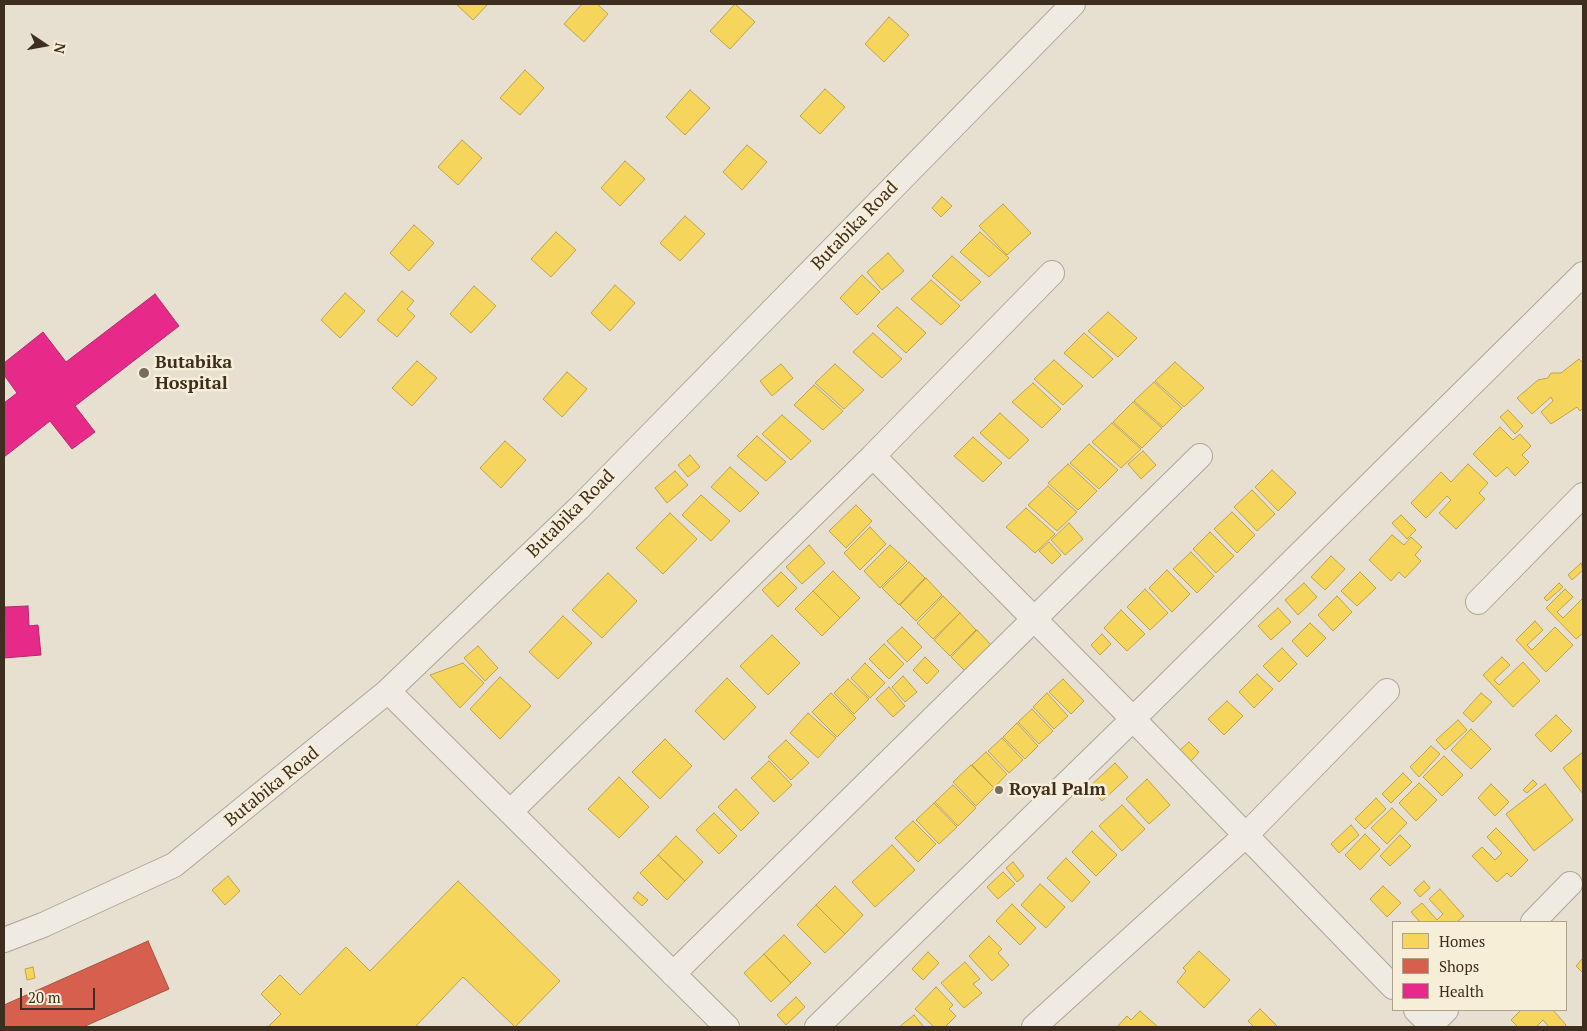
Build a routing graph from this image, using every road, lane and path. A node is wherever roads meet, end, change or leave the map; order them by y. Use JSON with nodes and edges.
{"nodes":[{"id":1,"x":1073,"y":4,"type":"edge"},
{"id":2,"x":1052,"y":273,"type":"dead end"},
{"id":3,"x":1583,"y":274,"type":"edge"},
{"id":4,"x":872,"y":456,"type":"junction"},
{"id":5,"x":1200,"y":456,"type":"dead end"},
{"id":6,"x":1583,"y":495,"type":"edge"},
{"id":7,"x":1478,"y":602,"type":"dead end"},
{"id":8,"x":1034,"y":619,"type":"junction"},
{"id":9,"x":388,"y":691,"type":"junction"},
{"id":10,"x":1386,"y":691,"type":"dead end"},
{"id":11,"x":1133,"y":719,"type":"junction"},
{"id":12,"x":510,"y":812,"type":"junction"},
{"id":13,"x":1246,"y":835,"type":"junction"},
{"id":14,"x":1570,"y":884,"type":"dead end"},
{"id":15,"x":1533,"y":921,"type":"edge"},
{"id":16,"x":4,"y":940,"type":"edge"},
{"id":17,"x":672,"y":974,"type":"junction"},
{"id":18,"x":1392,"y":986,"type":"edge"},
{"id":19,"x":727,"y":1027,"type":"edge"},
{"id":20,"x":817,"y":1027,"type":"edge"},
{"id":21,"x":1034,"y":1027,"type":"edge"}],
"edges":[{"from":1,"to":9,"type":"street","name":"Butabika Road"},
{"from":2,"to":4,"type":"street"},
{"from":3,"to":11,"type":"street"},
{"from":4,"to":8,"type":"street"},
{"from":4,"to":12,"type":"street"},
{"from":5,"to":8,"type":"street"},
{"from":6,"to":7,"type":"street"},
{"from":8,"to":11,"type":"street"},
{"from":8,"to":17,"type":"street"},
{"from":9,"to":12,"type":"street"},
{"from":9,"to":16,"type":"street","name":"Butabika Road"},
{"from":10,"to":13,"type":"street"},
{"from":11,"to":13,"type":"street"},
{"from":11,"to":20,"type":"street"},
{"from":12,"to":17,"type":"street"},
{"from":13,"to":18,"type":"street"},
{"from":13,"to":21,"type":"street"},
{"from":14,"to":15,"type":"street"},
{"from":17,"to":19,"type":"street"}]}
